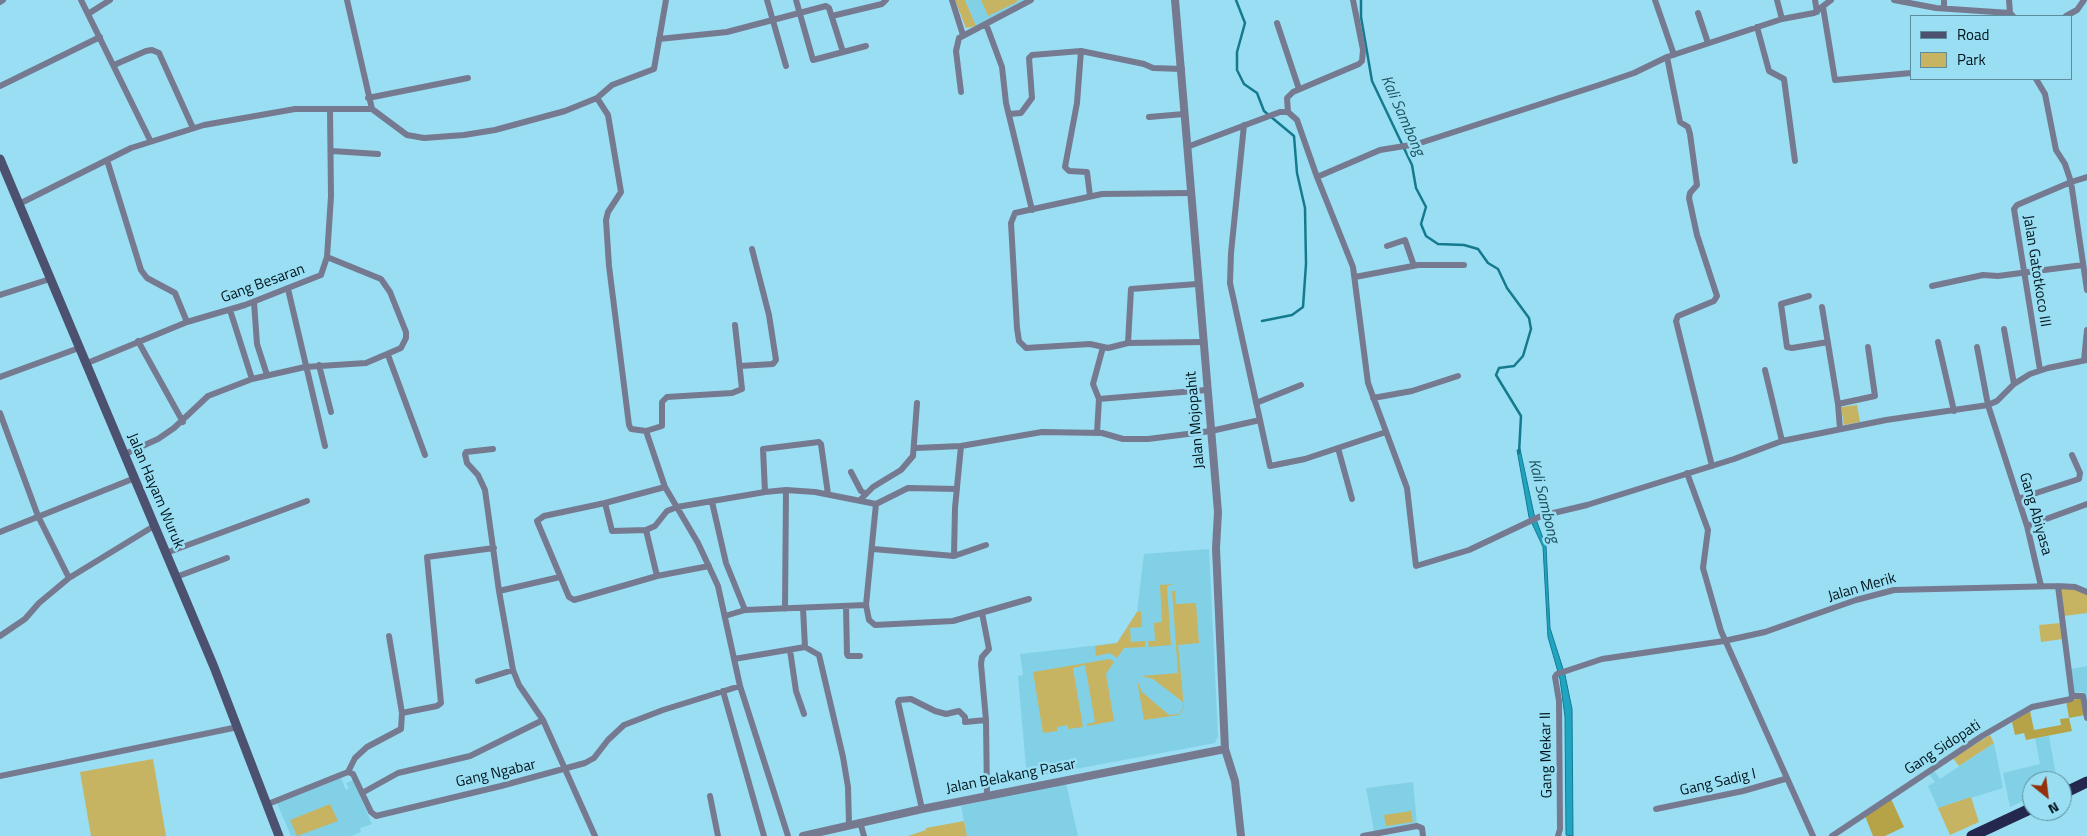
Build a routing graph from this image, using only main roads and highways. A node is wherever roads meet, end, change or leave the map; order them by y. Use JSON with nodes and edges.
{"nodes":[{"id":1,"x":0,"y":159,"type":"edge"},
{"id":2,"x":2087,"y":782,"type":"edge"},
{"id":3,"x":2072,"y":789,"type":"edge"},
{"id":4,"x":2022,"y":813,"type":"edge"},
{"id":5,"x":280,"y":836,"type":"edge"},
{"id":6,"x":1972,"y":836,"type":"edge"}],
"edges":[{"from":1,"to":5,"type":"main road","name":"Jalan Hayam Wuruk"},
{"from":2,"to":3,"type":"highway"},
{"from":4,"to":6,"type":"highway"}]}
